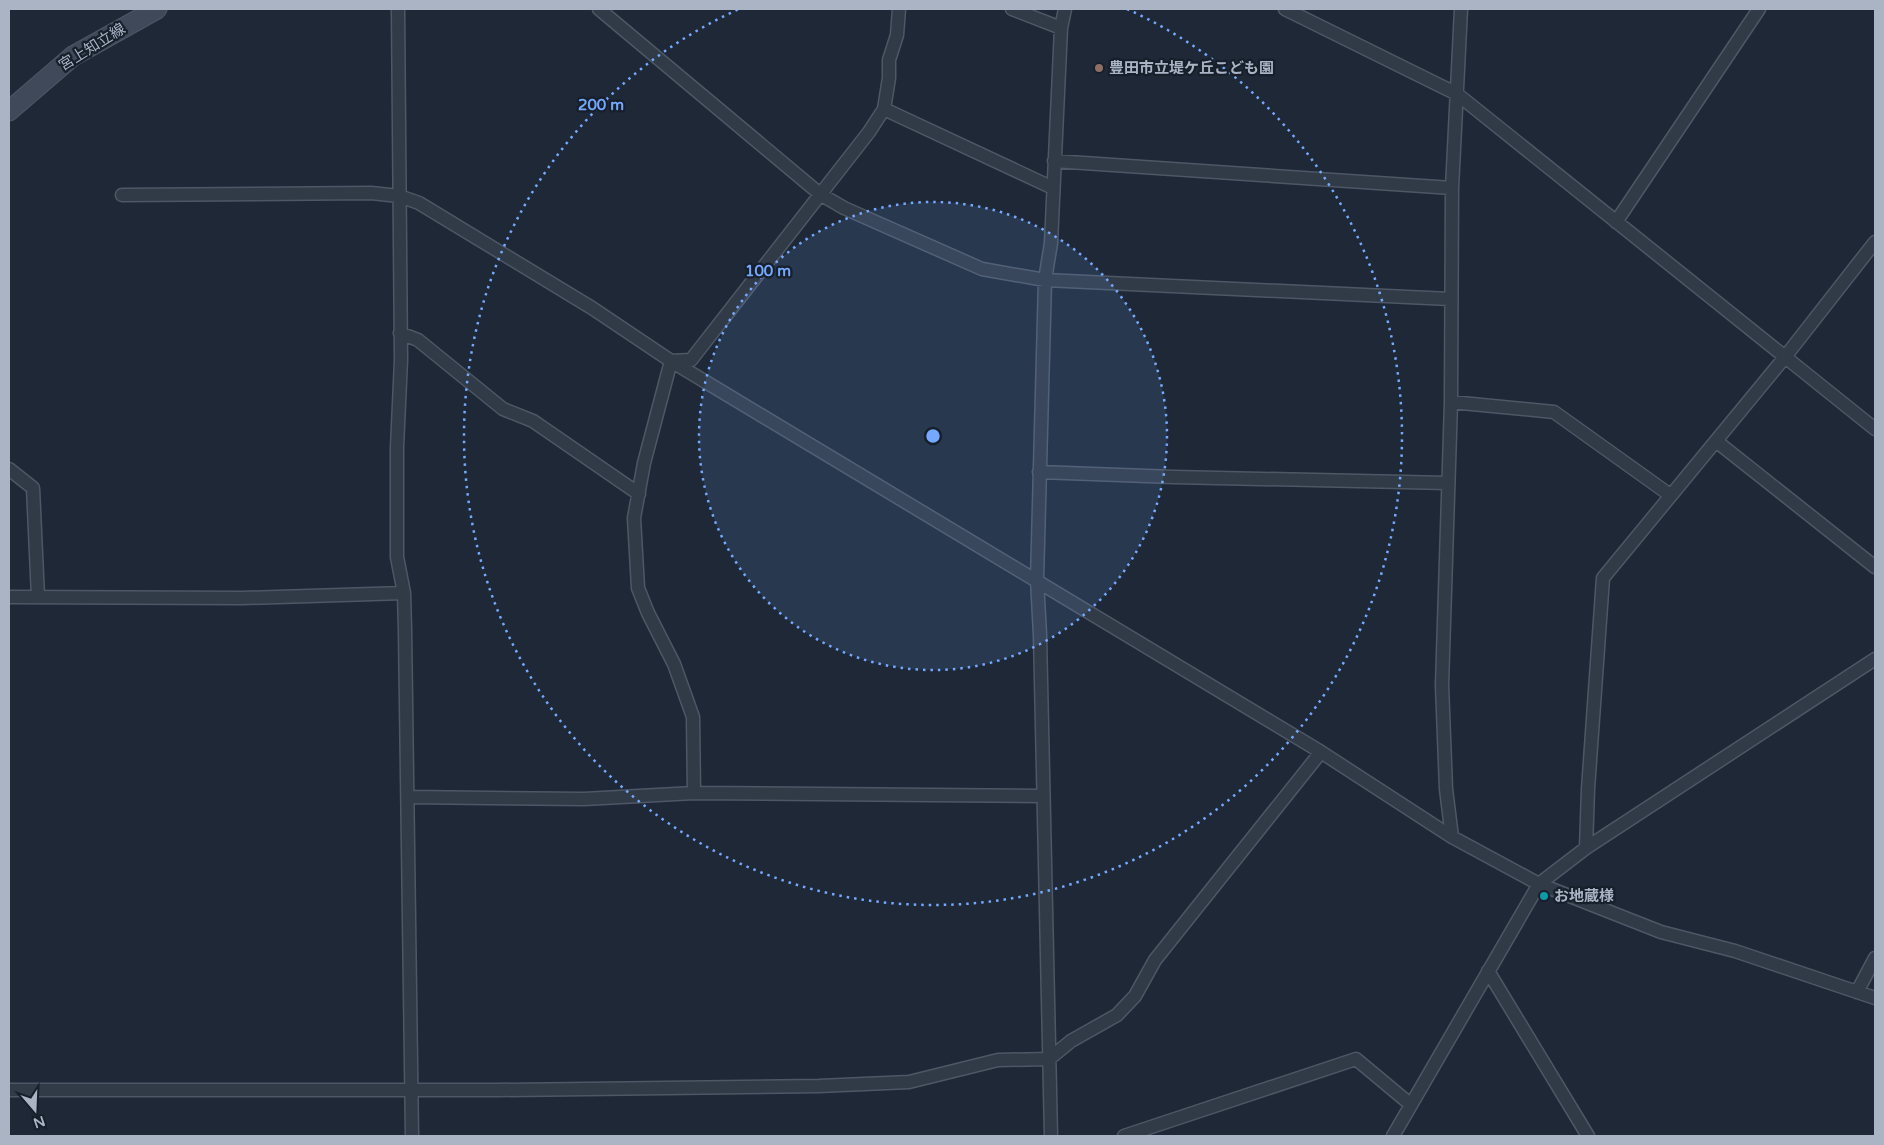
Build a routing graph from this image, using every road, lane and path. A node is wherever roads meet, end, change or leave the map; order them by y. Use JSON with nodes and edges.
{"nodes":[{"id":1,"x":157,"y":9,"type":"edge"},
{"id":2,"x":398,"y":9,"type":"edge"},
{"id":3,"x":599,"y":9,"type":"edge"},
{"id":4,"x":899,"y":9,"type":"edge"},
{"id":5,"x":1012,"y":9,"type":"edge"},
{"id":6,"x":1065,"y":9,"type":"edge"},
{"id":7,"x":1285,"y":9,"type":"edge"},
{"id":8,"x":1461,"y":9,"type":"edge"},
{"id":9,"x":1759,"y":9,"type":"edge"},
{"id":10,"x":1061,"y":28,"type":"junction"},
{"id":11,"x":1457,"y":94,"type":"junction"},
{"id":12,"x":884,"y":110,"type":"junction"},
{"id":13,"x":9,"y":111,"type":"edge"},
{"id":14,"x":1054,"y":161,"type":"junction"},
{"id":15,"x":1053,"y":188,"type":"junction"},
{"id":16,"x":1452,"y":188,"type":"junction"},
{"id":17,"x":820,"y":194,"type":"junction"},
{"id":18,"x":122,"y":195,"type":"dead end"},
{"id":19,"x":398,"y":196,"type":"junction"},
{"id":20,"x":1616,"y":222,"type":"junction"},
{"id":21,"x":1875,"y":242,"type":"edge"},
{"id":22,"x":1045,"y":280,"type":"junction"},
{"id":23,"x":1450,"y":298,"type":"junction"},
{"id":24,"x":400,"y":334,"type":"junction"},
{"id":25,"x":1785,"y":357,"type":"junction"},
{"id":26,"x":671,"y":361,"type":"junction"},
{"id":27,"x":1451,"y":402,"type":"junction"},
{"id":28,"x":1875,"y":429,"type":"edge"},
{"id":29,"x":1716,"y":440,"type":"junction"},
{"id":30,"x":9,"y":469,"type":"edge"},
{"id":31,"x":1039,"y":472,"type":"junction"},
{"id":32,"x":1448,"y":482,"type":"junction"},
{"id":33,"x":638,"y":494,"type":"junction"},
{"id":34,"x":1670,"y":496,"type":"junction"},
{"id":35,"x":1875,"y":567,"type":"edge"},
{"id":36,"x":1037,"y":580,"type":"junction"},
{"id":37,"x":404,"y":593,"type":"junction"},
{"id":38,"x":9,"y":597,"type":"edge"},
{"id":39,"x":38,"y":597,"type":"junction"},
{"id":40,"x":1875,"y":659,"type":"edge"},
{"id":41,"x":1321,"y":752,"type":"junction"},
{"id":42,"x":694,"y":793,"type":"junction"},
{"id":43,"x":1042,"y":796,"type":"junction"},
{"id":44,"x":409,"y":797,"type":"junction"},
{"id":45,"x":1452,"y":837,"type":"junction"},
{"id":46,"x":1586,"y":848,"type":"junction"},
{"id":47,"x":1539,"y":884,"type":"junction"},
{"id":48,"x":1875,"y":958,"type":"edge"},
{"id":49,"x":1488,"y":971,"type":"junction"},
{"id":50,"x":1857,"y":992,"type":"junction"},
{"id":51,"x":1875,"y":998,"type":"edge"},
{"id":52,"x":1049,"y":1059,"type":"junction"},
{"id":53,"x":9,"y":1090,"type":"edge"},
{"id":54,"x":412,"y":1090,"type":"junction"},
{"id":55,"x":1410,"y":1104,"type":"junction"},
{"id":56,"x":412,"y":1136,"type":"edge"},
{"id":57,"x":1051,"y":1136,"type":"edge"},
{"id":58,"x":1124,"y":1136,"type":"edge"},
{"id":59,"x":1393,"y":1136,"type":"edge"},
{"id":60,"x":1588,"y":1136,"type":"edge"}],
"edges":[{"from":1,"to":13,"type":"main road","name":"宮上知立線"},
{"from":2,"to":19,"type":"street"},
{"from":3,"to":17,"type":"street"},
{"from":4,"to":12,"type":"street"},
{"from":5,"to":10,"type":"street"},
{"from":6,"to":10,"type":"street"},
{"from":7,"to":11,"type":"street"},
{"from":8,"to":11,"type":"street"},
{"from":9,"to":20,"type":"street"},
{"from":10,"to":14,"type":"street"},
{"from":11,"to":16,"type":"street"},
{"from":11,"to":20,"type":"street"},
{"from":12,"to":15,"type":"street"},
{"from":12,"to":17,"type":"street"},
{"from":14,"to":15,"type":"street"},
{"from":14,"to":16,"type":"street"},
{"from":15,"to":22,"type":"street"},
{"from":16,"to":23,"type":"street"},
{"from":17,"to":22,"type":"street"},
{"from":17,"to":26,"type":"street"},
{"from":18,"to":19,"type":"street"},
{"from":19,"to":24,"type":"street"},
{"from":19,"to":26,"type":"street"},
{"from":20,"to":25,"type":"street"},
{"from":21,"to":25,"type":"street"},
{"from":22,"to":23,"type":"street"},
{"from":22,"to":31,"type":"street"},
{"from":23,"to":27,"type":"street"},
{"from":24,"to":33,"type":"street"},
{"from":24,"to":37,"type":"street"},
{"from":25,"to":28,"type":"street"},
{"from":25,"to":29,"type":"street"},
{"from":26,"to":33,"type":"street"},
{"from":26,"to":36,"type":"street"},
{"from":27,"to":32,"type":"street"},
{"from":27,"to":34,"type":"street"},
{"from":29,"to":34,"type":"street"},
{"from":29,"to":35,"type":"street"},
{"from":30,"to":39,"type":"street"},
{"from":31,"to":32,"type":"street"},
{"from":31,"to":36,"type":"street"},
{"from":32,"to":45,"type":"street"},
{"from":33,"to":42,"type":"street"},
{"from":34,"to":46,"type":"street"},
{"from":36,"to":41,"type":"street"},
{"from":36,"to":43,"type":"street"},
{"from":37,"to":39,"type":"street"},
{"from":37,"to":44,"type":"street"},
{"from":38,"to":39,"type":"street"},
{"from":40,"to":46,"type":"street"},
{"from":41,"to":45,"type":"street"},
{"from":41,"to":52,"type":"street"},
{"from":42,"to":43,"type":"street"},
{"from":42,"to":44,"type":"street"},
{"from":43,"to":52,"type":"street"},
{"from":44,"to":54,"type":"street"},
{"from":45,"to":47,"type":"street"},
{"from":46,"to":47,"type":"street"},
{"from":47,"to":49,"type":"street"},
{"from":47,"to":50,"type":"street"},
{"from":48,"to":50,"type":"street"},
{"from":49,"to":55,"type":"street"},
{"from":49,"to":60,"type":"street"},
{"from":50,"to":51,"type":"street"},
{"from":52,"to":54,"type":"street"},
{"from":52,"to":57,"type":"street"},
{"from":53,"to":54,"type":"street"},
{"from":54,"to":56,"type":"street"},
{"from":55,"to":58,"type":"street"},
{"from":55,"to":59,"type":"street"}]}
